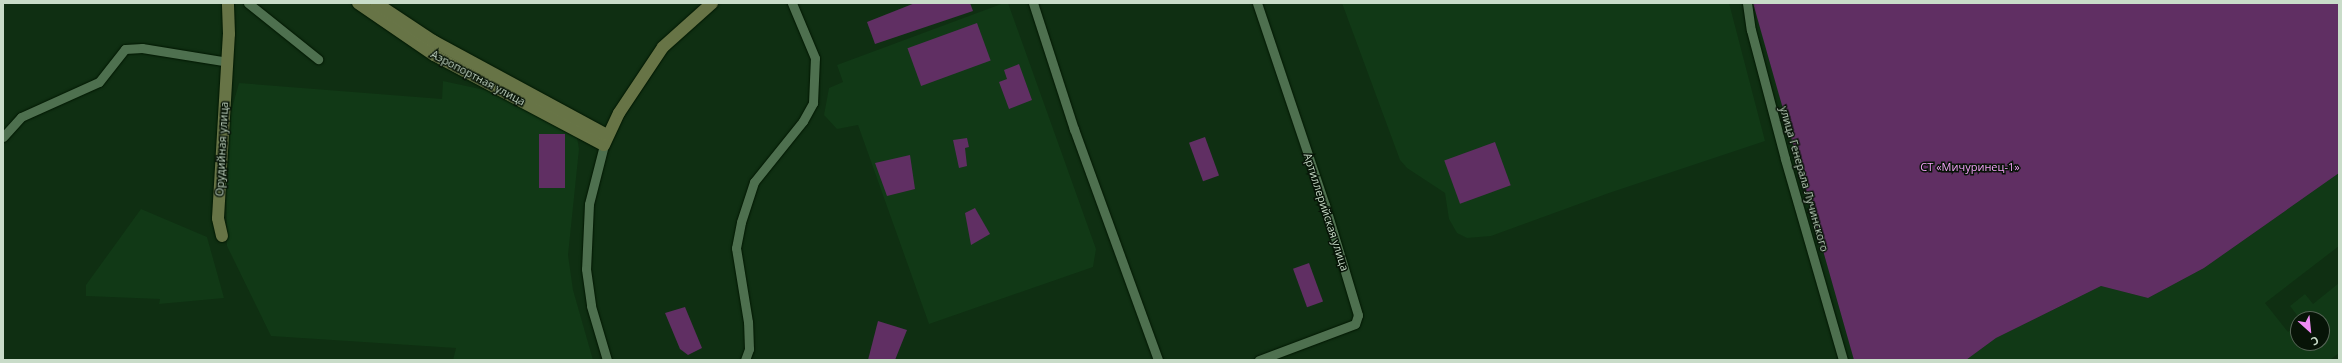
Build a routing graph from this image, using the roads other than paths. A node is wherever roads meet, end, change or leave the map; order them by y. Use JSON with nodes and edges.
{"nodes":[{"id":1,"x":228,"y":3,"type":"edge"},
{"id":2,"x":248,"y":3,"type":"edge"},
{"id":3,"x":358,"y":3,"type":"edge"},
{"id":4,"x":712,"y":3,"type":"edge"},
{"id":5,"x":792,"y":3,"type":"edge"},
{"id":6,"x":1033,"y":3,"type":"edge"},
{"id":7,"x":1257,"y":3,"type":"edge"},
{"id":8,"x":1747,"y":3,"type":"edge"},
{"id":9,"x":382,"y":5,"type":"edge"},
{"id":10,"x":318,"y":59,"type":"dead end"},
{"id":11,"x":228,"y":62,"type":"junction"},
{"id":12,"x":3,"y":138,"type":"edge"},
{"id":13,"x":605,"y":140,"type":"junction"},
{"id":14,"x":222,"y":236,"type":"dead end"},
{"id":15,"x":607,"y":360,"type":"edge"},
{"id":16,"x":745,"y":360,"type":"edge"},
{"id":17,"x":1158,"y":360,"type":"edge"},
{"id":18,"x":1259,"y":360,"type":"edge"},
{"id":19,"x":1843,"y":360,"type":"edge"}],
"edges":[{"from":1,"to":11,"type":"main road","name":"Орудийная улица"},
{"from":2,"to":10,"type":"street"},
{"from":3,"to":13,"type":"main road","name":"Аэропортная улица"},
{"from":4,"to":13,"type":"main road"},
{"from":5,"to":16,"type":"street"},
{"from":6,"to":17,"type":"street"},
{"from":7,"to":18,"type":"street","name":"Артиллерийская улица"},
{"from":8,"to":19,"type":"street","name":"улица Генерала Лучинского"},
{"from":9,"to":13,"type":"main road","name":"Аэропортная улица"},
{"from":11,"to":12,"type":"street"},
{"from":11,"to":14,"type":"main road","name":"Орудийная улица"},
{"from":13,"to":15,"type":"street"}]}
